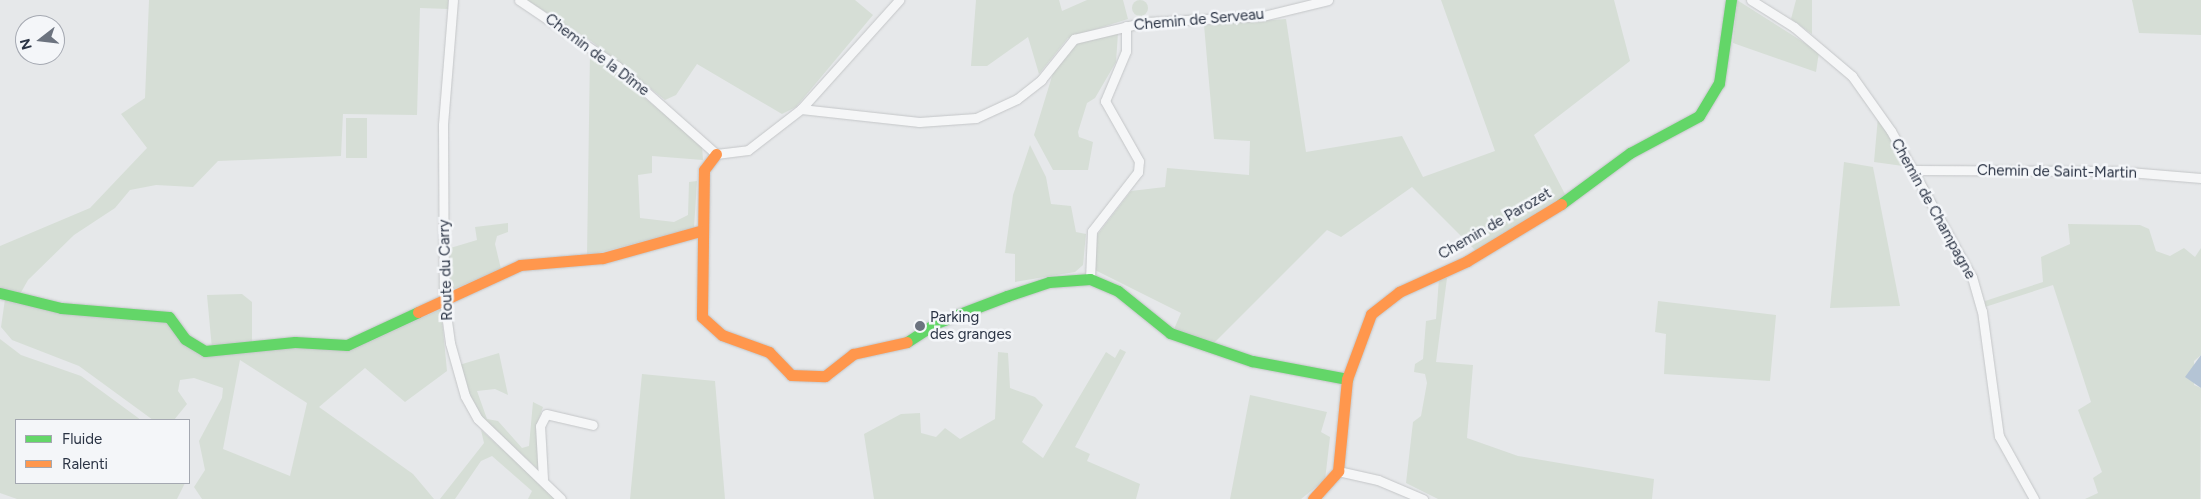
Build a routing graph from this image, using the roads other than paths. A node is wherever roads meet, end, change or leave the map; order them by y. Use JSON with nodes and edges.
{"nodes":[{"id":1,"x":453,"y":0,"type":"edge"},
{"id":2,"x":519,"y":0,"type":"edge"},
{"id":3,"x":899,"y":0,"type":"edge"},
{"id":4,"x":1328,"y":0,"type":"edge"},
{"id":5,"x":1731,"y":0,"type":"edge"},
{"id":6,"x":1751,"y":0,"type":"edge"},
{"id":7,"x":1126,"y":26,"type":"junction"},
{"id":8,"x":801,"y":109,"type":"junction"},
{"id":9,"x":716,"y":154,"type":"junction"},
{"id":10,"x":1913,"y":170,"type":"junction"},
{"id":11,"x":2201,"y":178,"type":"edge"},
{"id":12,"x":700,"y":231,"type":"junction"},
{"id":13,"x":1090,"y":279,"type":"junction"},
{"id":14,"x":0,"y":293,"type":"edge"},
{"id":15,"x":444,"y":299,"type":"junction"},
{"id":16,"x":1347,"y":379,"type":"junction"},
{"id":17,"x":593,"y":425,"type":"dead end"},
{"id":18,"x":1338,"y":471,"type":"junction"},
{"id":19,"x":543,"y":479,"type":"junction"},
{"id":20,"x":561,"y":499,"type":"edge"},
{"id":21,"x":1313,"y":499,"type":"edge"},
{"id":22,"x":1423,"y":499,"type":"edge"},
{"id":23,"x":2034,"y":499,"type":"edge"}],
"edges":[{"from":1,"to":15,"type":"street","name":"Route du Carry"},
{"from":2,"to":9,"type":"street","name":"Chemin de la Dîme"},
{"from":3,"to":8,"type":"street"},
{"from":4,"to":7,"type":"street","name":"Chemin de Serveau"},
{"from":5,"to":16,"type":"street","name":"Chemin de Parozet"},
{"from":6,"to":10,"type":"street","name":"Chemin de Champagne"},
{"from":7,"to":8,"type":"street","name":"Chemin de Serveau"},
{"from":7,"to":13,"type":"street"},
{"from":8,"to":9,"type":"street"},
{"from":9,"to":12,"type":"street"},
{"from":10,"to":11,"type":"street","name":"Chemin de Saint-Martin"},
{"from":10,"to":23,"type":"street","name":"Chemin de Champagne"},
{"from":12,"to":13,"type":"street"},
{"from":12,"to":15,"type":"street"},
{"from":13,"to":16,"type":"street"},
{"from":14,"to":15,"type":"street"},
{"from":15,"to":19,"type":"street","name":"Route du Carry"},
{"from":16,"to":18,"type":"street","name":"Chemin de Parozet"},
{"from":17,"to":19,"type":"street"},
{"from":18,"to":21,"type":"street"},
{"from":18,"to":22,"type":"street"},
{"from":19,"to":20,"type":"street","name":"Route du Carry"}]}
